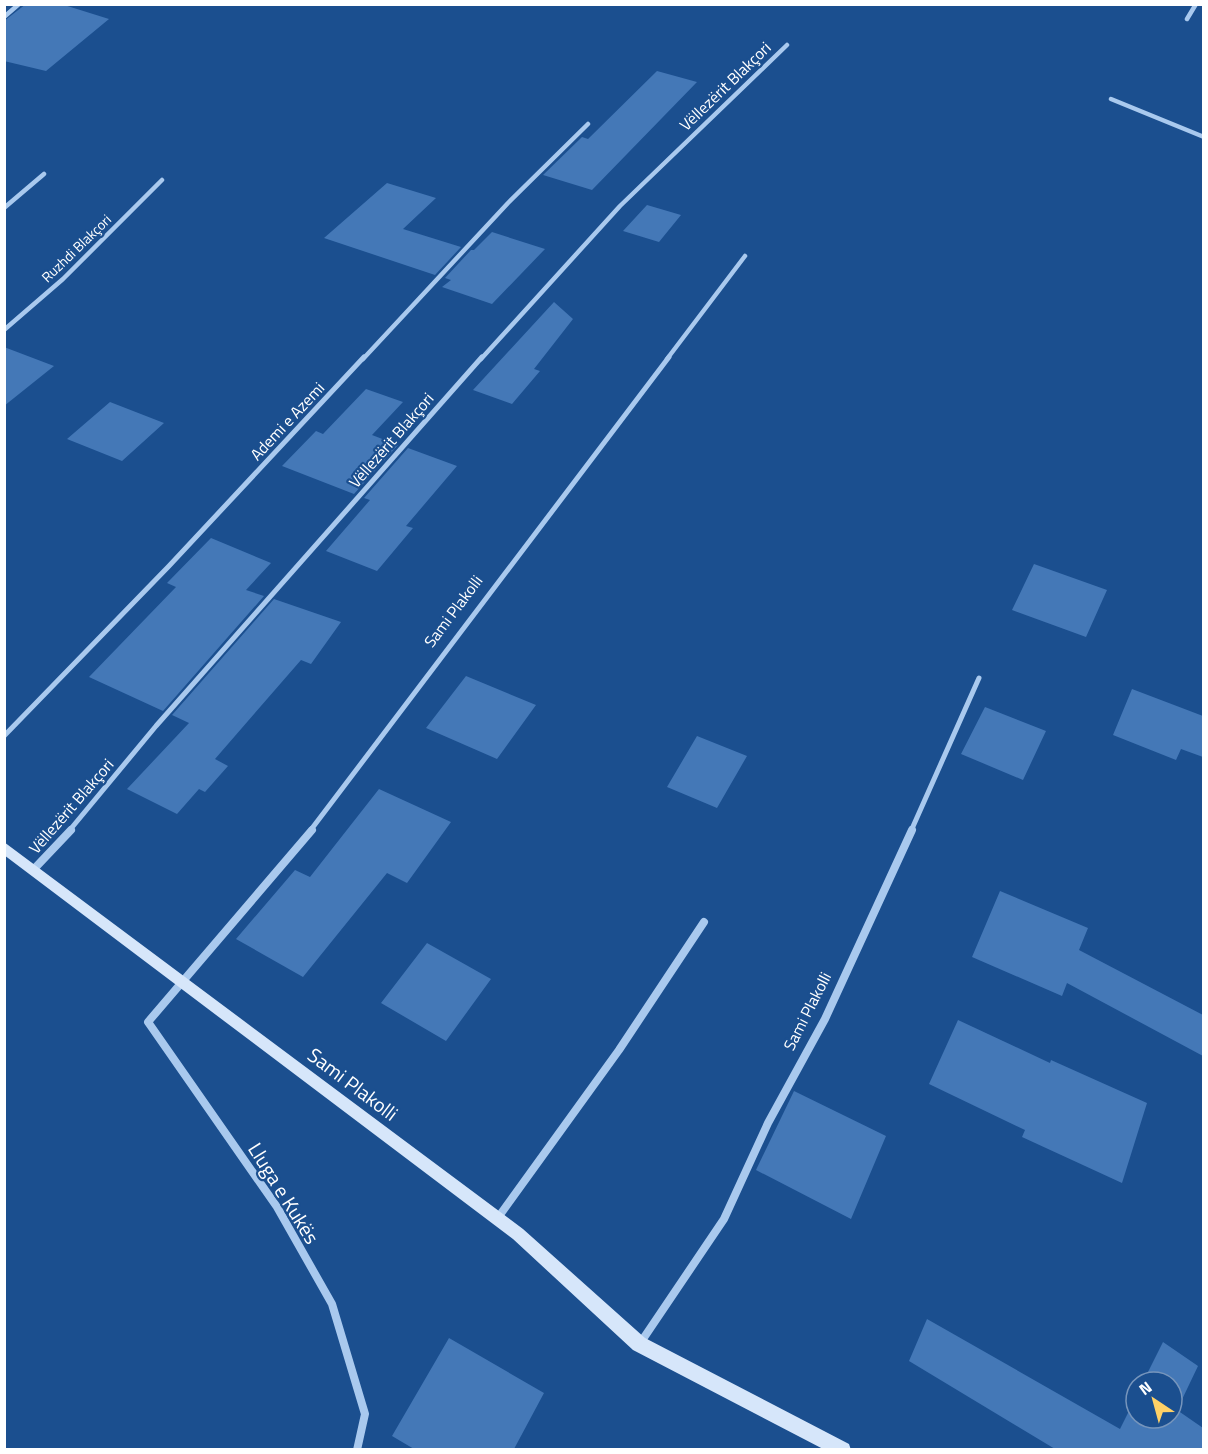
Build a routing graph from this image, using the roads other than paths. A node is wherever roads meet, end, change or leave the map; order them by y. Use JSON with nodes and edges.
{"nodes":[{"id":1,"x":19,"y":4,"type":"edge"},
{"id":2,"x":1196,"y":4,"type":"edge"},
{"id":3,"x":4,"y":17,"type":"edge"},
{"id":4,"x":1187,"y":19,"type":"dead end"},
{"id":5,"x":787,"y":45,"type":"dead end"},
{"id":6,"x":1111,"y":99,"type":"dead end"},
{"id":7,"x":588,"y":124,"type":"dead end"},
{"id":8,"x":1203,"y":137,"type":"edge"},
{"id":9,"x":44,"y":174,"type":"dead end"},
{"id":10,"x":162,"y":180,"type":"dead end"},
{"id":11,"x":4,"y":208,"type":"edge"},
{"id":12,"x":746,"y":256,"type":"dead end"},
{"id":13,"x":4,"y":330,"type":"edge"},
{"id":14,"x":979,"y":678,"type":"dead end"},
{"id":15,"x":4,"y":736,"type":"edge"},
{"id":16,"x":4,"y":848,"type":"edge"},
{"id":17,"x":34,"y":869,"type":"junction"},
{"id":18,"x":704,"y":922,"type":"dead end"},
{"id":19,"x":183,"y":981,"type":"junction"},
{"id":20,"x":498,"y":1219,"type":"junction"},
{"id":21,"x":639,"y":1344,"type":"junction"},
{"id":22,"x":357,"y":1449,"type":"edge"},
{"id":23,"x":843,"y":1449,"type":"edge"}],
"edges":[{"from":1,"to":3,"type":"street"},
{"from":2,"to":4,"type":"street"},
{"from":5,"to":17,"type":"street","name":"Vëllezërit Blakçori"},
{"from":6,"to":8,"type":"street"},
{"from":7,"to":15,"type":"street","name":"Ademi e Azemi"},
{"from":9,"to":11,"type":"street"},
{"from":10,"to":13,"type":"street","name":"Ruzhdi Blakçori"},
{"from":12,"to":19,"type":"street","name":"Sami Plakolli"},
{"from":14,"to":21,"type":"street","name":"Sami Plakolli"},
{"from":16,"to":17,"type":"street","name":"Sami Plakolli"},
{"from":17,"to":19,"type":"street","name":"Sami Plakolli"},
{"from":18,"to":20,"type":"street"},
{"from":19,"to":20,"type":"street","name":"Sami Plakolli"},
{"from":19,"to":22,"type":"street","name":"Lluga e Kukës"},
{"from":20,"to":21,"type":"street","name":"Sami Plakolli"},
{"from":21,"to":23,"type":"street","name":"Sami Plakolli"}]}
